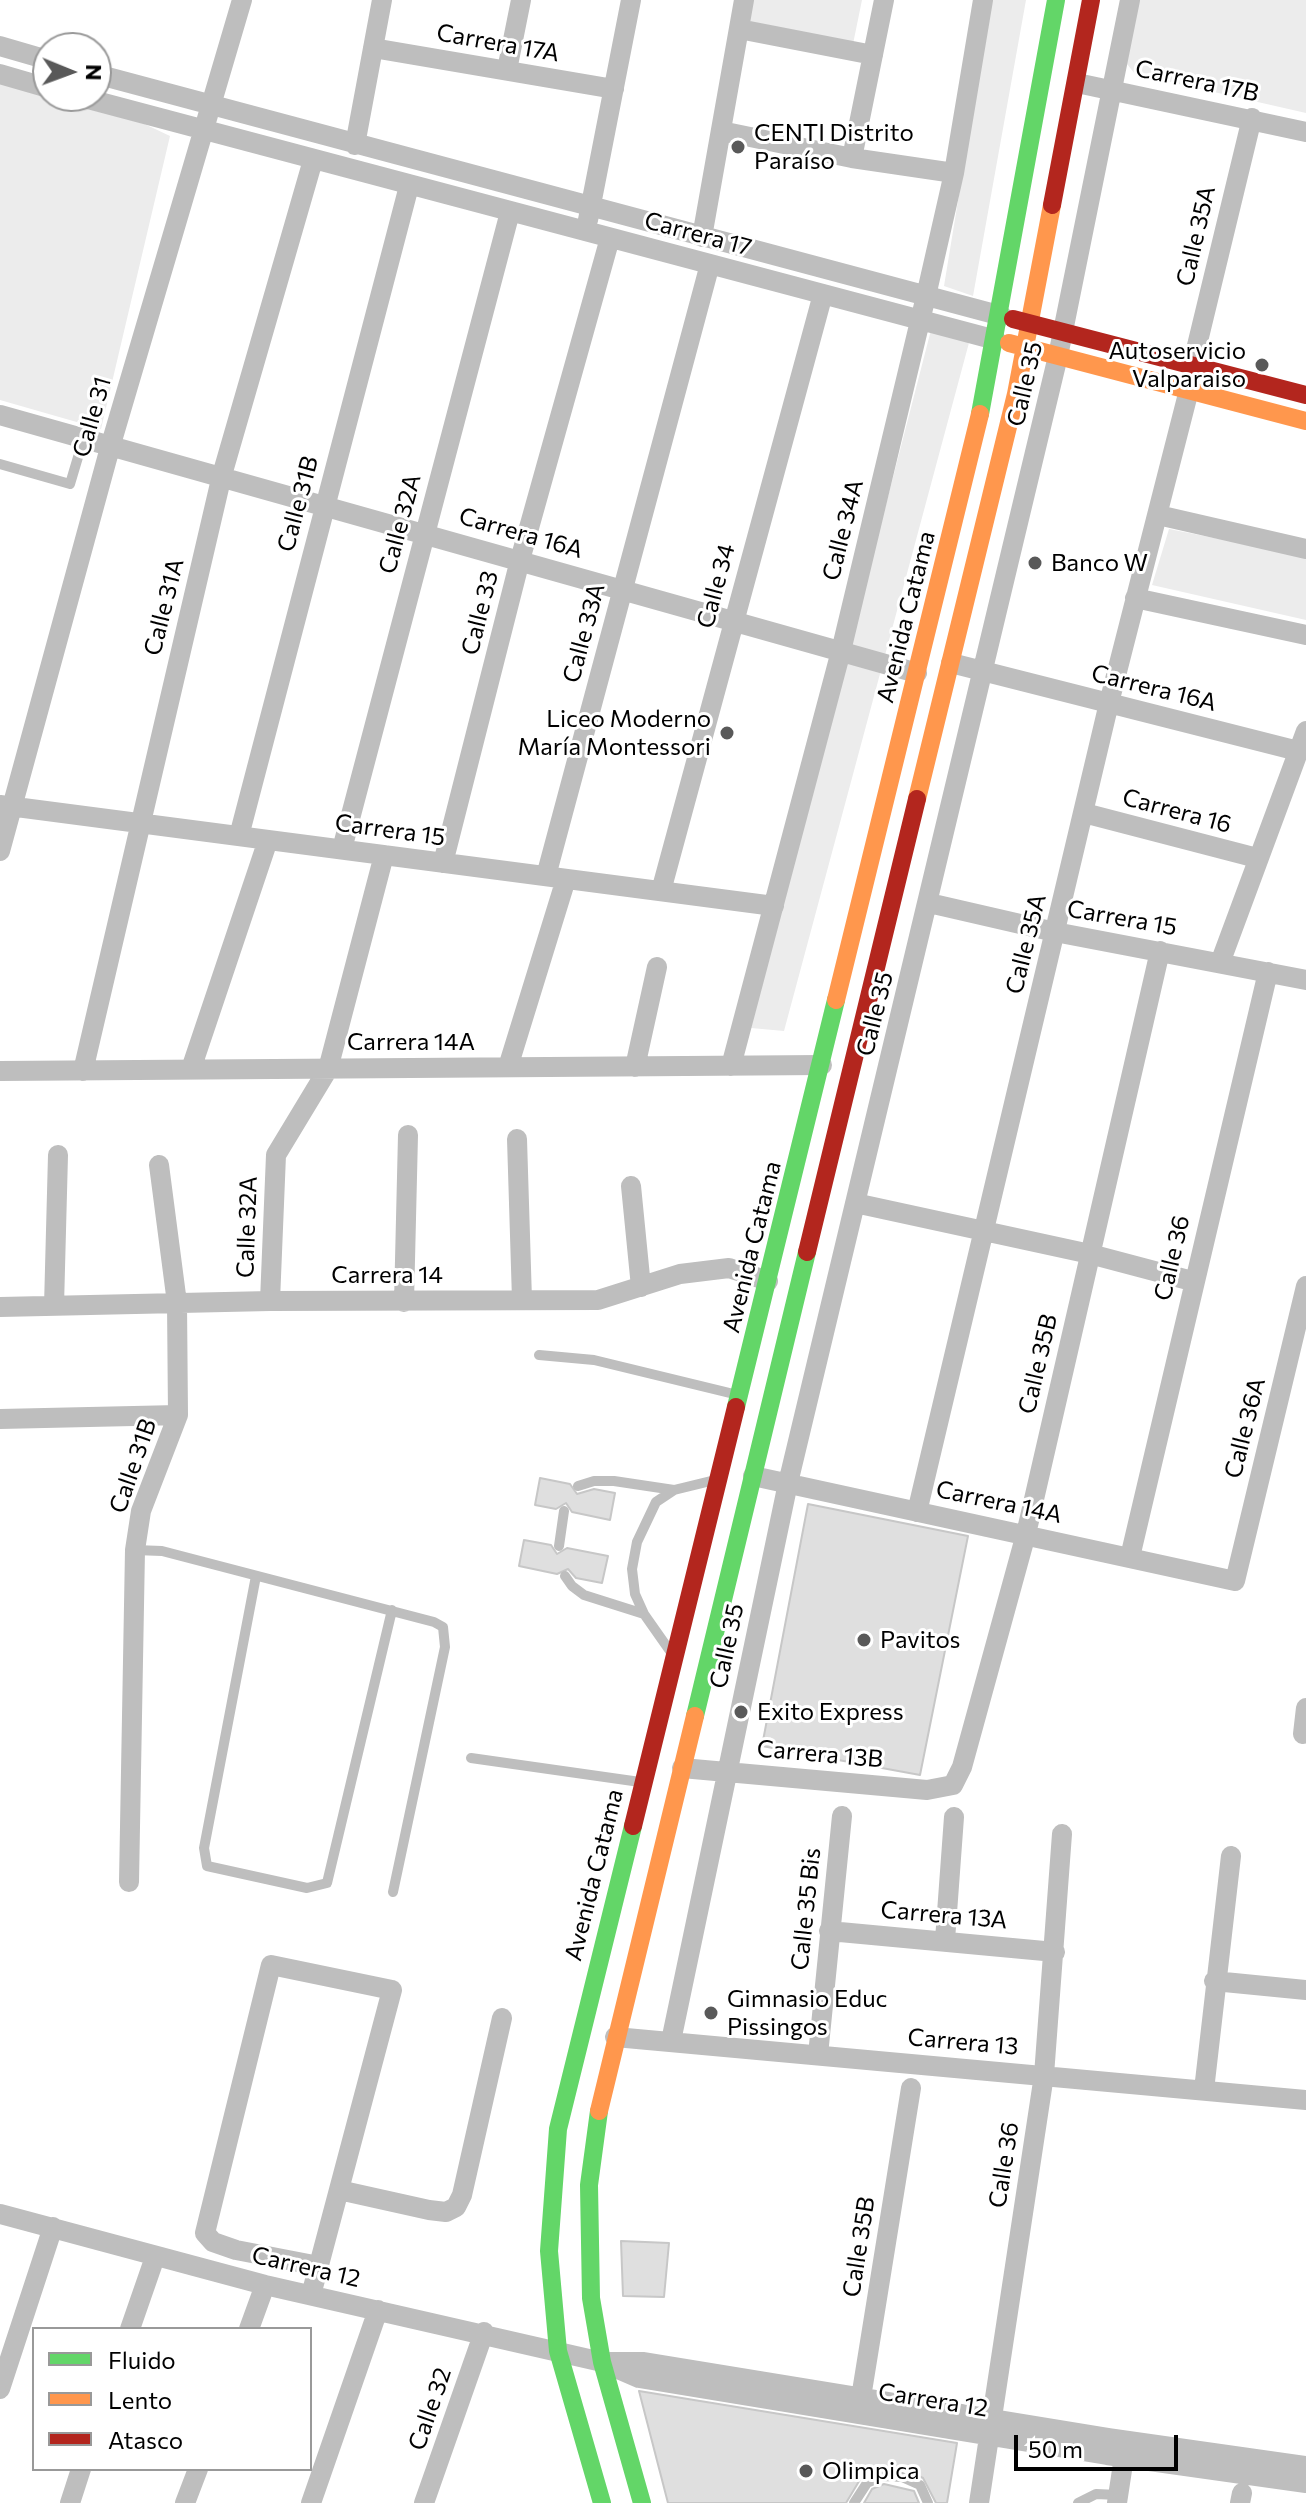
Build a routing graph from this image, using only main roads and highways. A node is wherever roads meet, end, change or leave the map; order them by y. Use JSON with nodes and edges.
{"nodes":[{"id":1,"x":1056,"y":0,"type":"edge"},
{"id":2,"x":1091,"y":0,"type":"edge"},
{"id":3,"x":1002,"y":316,"type":"junction"},
{"id":4,"x":1030,"y":324,"type":"junction"},
{"id":5,"x":996,"y":340,"type":"junction"},
{"id":6,"x":1026,"y":347,"type":"junction"},
{"id":7,"x":1306,"y":395,"type":"edge"},
{"id":8,"x":1306,"y":421,"type":"edge"},
{"id":9,"x":602,"y":2503,"type":"edge"},
{"id":10,"x":642,"y":2503,"type":"edge"}],
"edges":[{"from":1,"to":3,"type":"main road","name":"Avenida Catama"},
{"from":2,"to":4,"type":"main road"},
{"from":3,"to":4,"type":"main road","name":"Carrera 17"},
{"from":3,"to":5,"type":"main road","name":"Avenida Catama"},
{"from":4,"to":6,"type":"main road"},
{"from":4,"to":7,"type":"main road","name":"Carrera 17"},
{"from":5,"to":6,"type":"main road","name":"Carrera 17"},
{"from":5,"to":9,"type":"main road","name":"Avenida Catama"},
{"from":6,"to":8,"type":"main road","name":"Carrera 17"},
{"from":6,"to":10,"type":"main road"}]}
